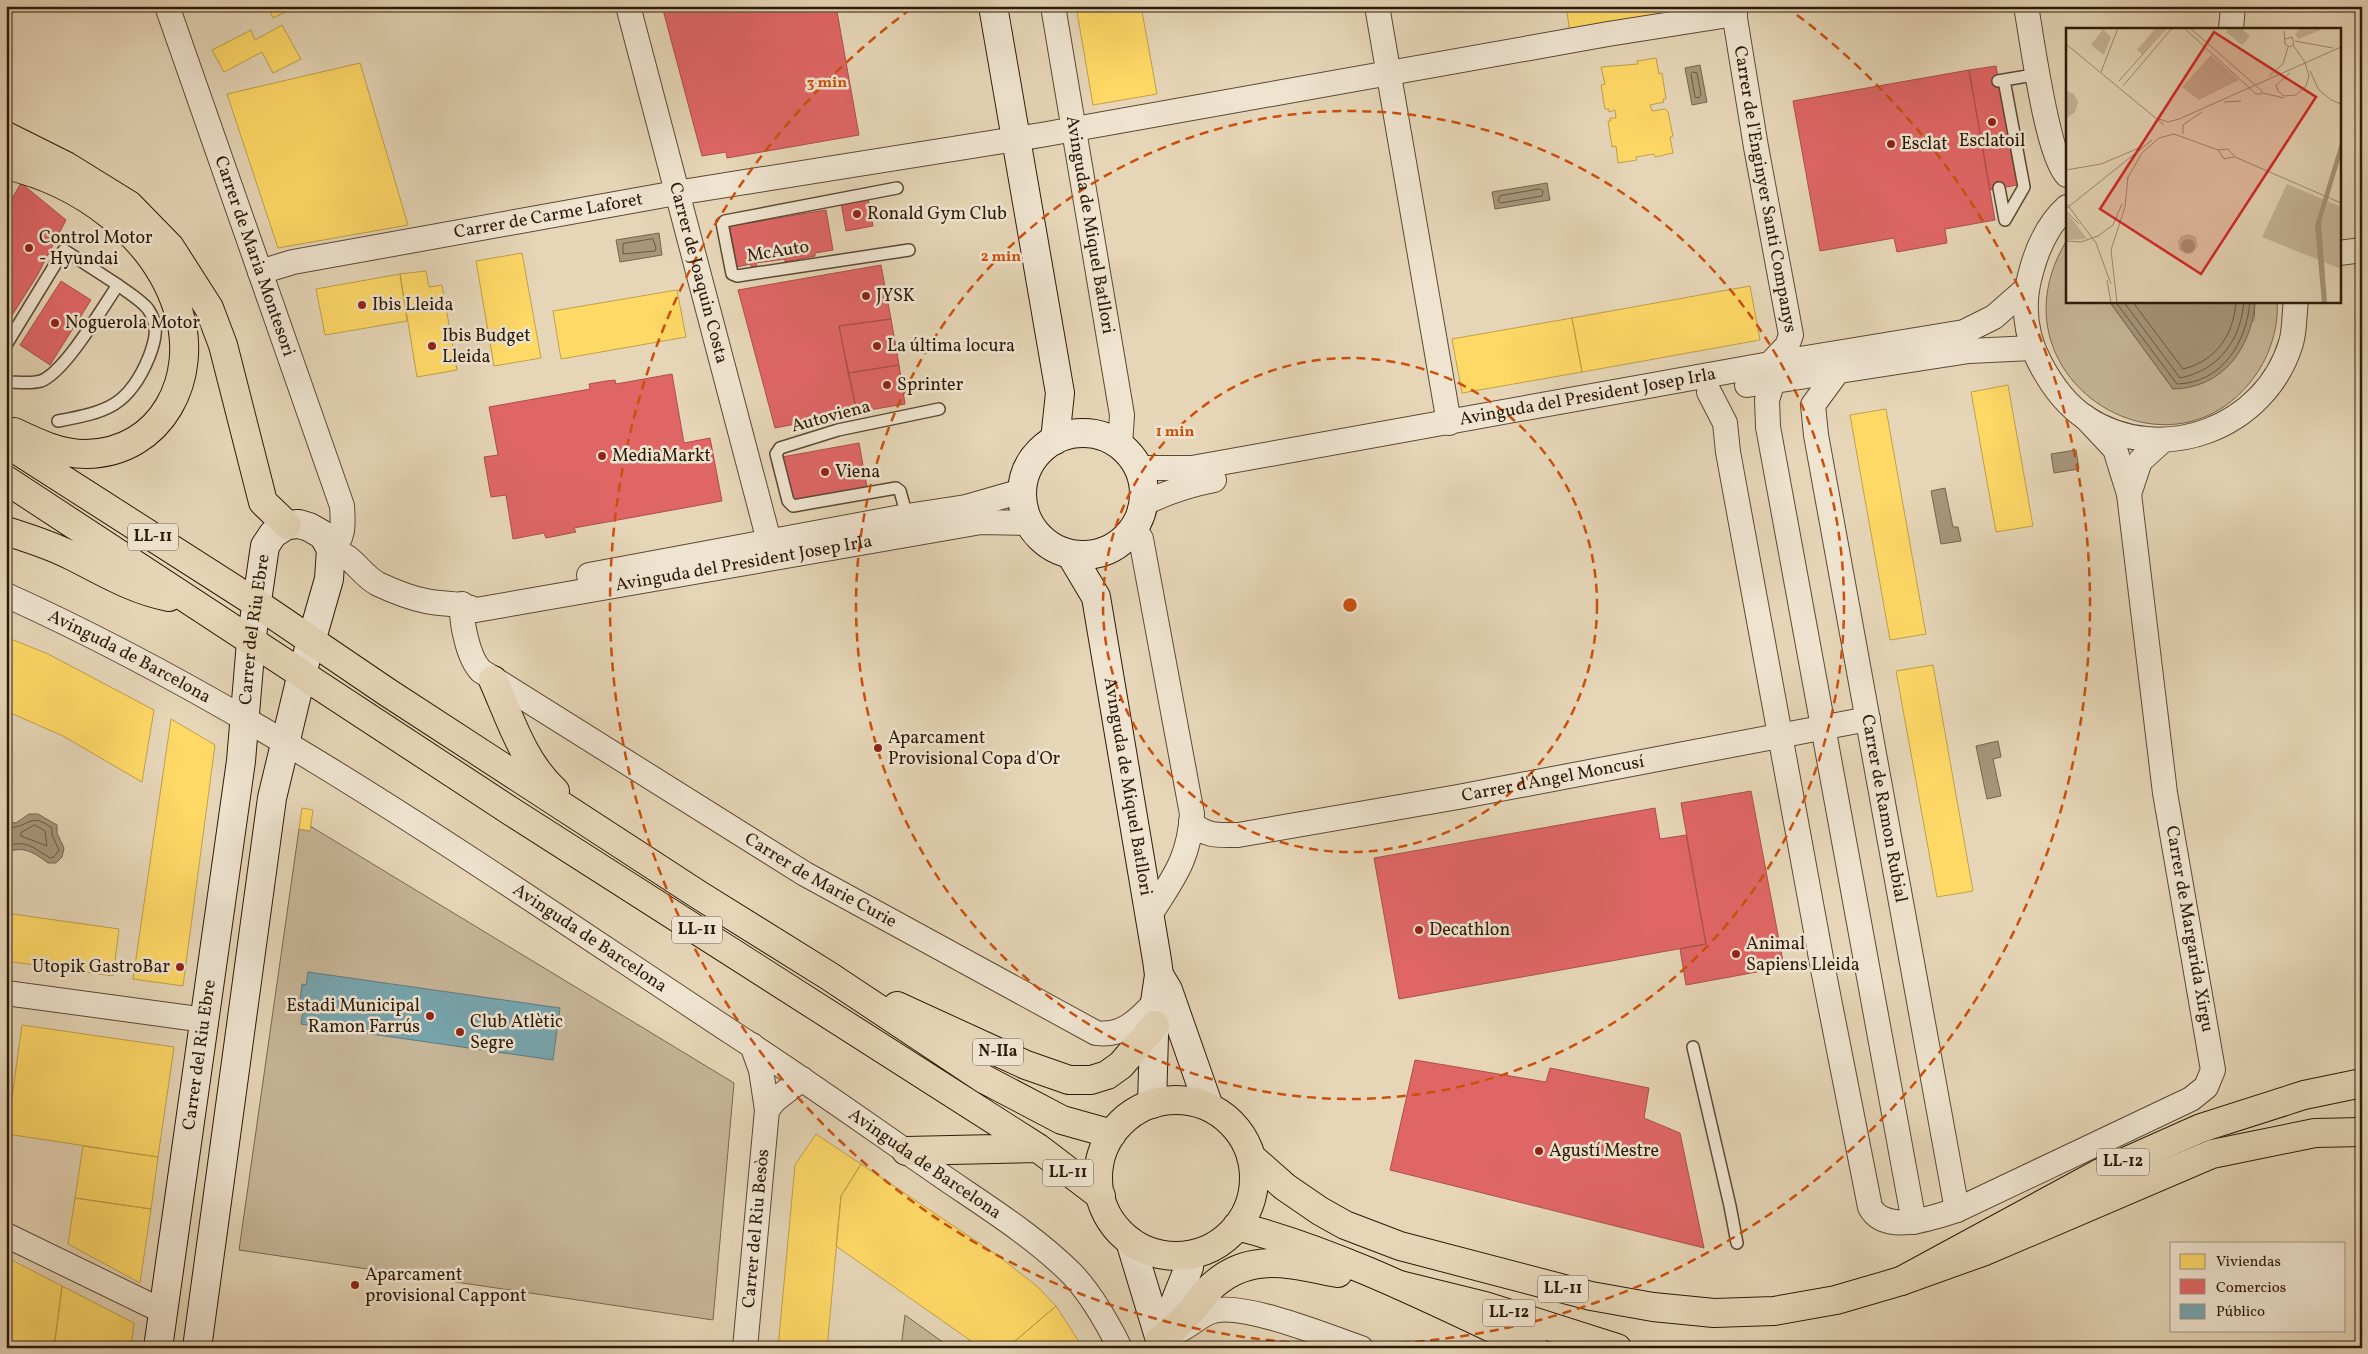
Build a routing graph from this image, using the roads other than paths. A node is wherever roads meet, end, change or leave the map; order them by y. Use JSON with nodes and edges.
{"nodes":[{"id":1,"x":167,"y":6,"type":"edge"},
{"id":2,"x":628,"y":6,"type":"edge"},
{"id":3,"x":993,"y":6,"type":"edge"},
{"id":4,"x":1052,"y":6,"type":"edge"},
{"id":5,"x":1377,"y":6,"type":"edge"},
{"id":6,"x":2026,"y":6,"type":"edge"},
{"id":7,"x":2233,"y":6,"type":"edge"},
{"id":8,"x":1734,"y":10,"type":"edge"},
{"id":9,"x":2231,"y":28,"type":"edge"},
{"id":10,"x":1388,"y":73,"type":"junction"},
{"id":11,"x":2039,"y":74,"type":"junction"},
{"id":12,"x":1073,"y":130,"type":"junction"},
{"id":13,"x":6,"y":136,"type":"edge"},
{"id":14,"x":1016,"y":139,"type":"junction"},
{"id":15,"x":6,"y":164,"type":"edge"},
{"id":16,"x":2066,"y":174,"type":"edge"},
{"id":17,"x":897,"y":188,"type":"dead end"},
{"id":18,"x":1999,"y":188,"type":"dead end"},
{"id":19,"x":676,"y":193,"type":"junction"},
{"id":20,"x":2066,"y":208,"type":"edge"},
{"id":21,"x":909,"y":250,"type":"dead end"},
{"id":22,"x":2362,"y":250,"type":"edge"},
{"id":23,"x":2340,"y":253,"type":"edge"},
{"id":24,"x":260,"y":272,"type":"junction"},
{"id":25,"x":118,"y":285,"type":"junction"},
{"id":26,"x":2026,"y":289,"type":"junction"},
{"id":27,"x":2296,"y":302,"type":"edge"},
{"id":28,"x":6,"y":344,"type":"edge"},
{"id":29,"x":2032,"y":348,"type":"junction"},
{"id":30,"x":1838,"y":371,"type":"junction"},
{"id":31,"x":1772,"y":373,"type":"junction"},
{"id":32,"x":6,"y":382,"type":"edge"},
{"id":33,"x":1709,"y":392,"type":"junction"},
{"id":34,"x":939,"y":409,"type":"dead end"},
{"id":35,"x":2085,"y":418,"type":"junction"},
{"id":36,"x":58,"y":421,"type":"dead end"},
{"id":37,"x":1449,"y":423,"type":"junction"},
{"id":38,"x":6,"y":429,"type":"edge"},
{"id":39,"x":1068,"y":437,"type":"junction"},
{"id":40,"x":2162,"y":441,"type":"junction"},
{"id":41,"x":6,"y":443,"type":"edge"},
{"id":42,"x":1120,"y":446,"type":"junction"},
{"id":43,"x":1138,"y":468,"type":"junction"},
{"id":44,"x":6,"y":480,"type":"edge"},
{"id":45,"x":1022,"y":491,"type":"junction"},
{"id":46,"x":2129,"y":494,"type":"junction"},
{"id":47,"x":907,"y":516,"type":"junction"},
{"id":48,"x":1139,"y":516,"type":"junction"},
{"id":49,"x":1029,"y":523,"type":"junction"},
{"id":50,"x":287,"y":525,"type":"junction"},
{"id":51,"x":6,"y":531,"type":"edge"},
{"id":52,"x":769,"y":541,"type":"junction"},
{"id":53,"x":326,"y":544,"type":"junction"},
{"id":54,"x":1111,"y":549,"type":"junction"},
{"id":55,"x":1071,"y":555,"type":"junction"},
{"id":56,"x":365,"y":575,"type":"junction"},
{"id":57,"x":329,"y":579,"type":"junction"},
{"id":58,"x":6,"y":595,"type":"edge"},
{"id":59,"x":1096,"y":597,"type":"junction"},
{"id":60,"x":188,"y":600,"type":"junction"},
{"id":61,"x":256,"y":603,"type":"junction"},
{"id":62,"x":471,"y":607,"type":"junction"},
{"id":63,"x":311,"y":641,"type":"junction"},
{"id":64,"x":251,"y":642,"type":"junction"},
{"id":65,"x":302,"y":673,"type":"junction"},
{"id":66,"x":493,"y":680,"type":"junction"},
{"id":67,"x":243,"y":719,"type":"junction"},
{"id":68,"x":1868,"y":719,"type":"junction"},
{"id":69,"x":1823,"y":729,"type":"junction"},
{"id":70,"x":1781,"y":737,"type":"junction"},
{"id":71,"x":286,"y":742,"type":"junction"},
{"id":72,"x":241,"y":761,"type":"junction"},
{"id":73,"x":278,"y":776,"type":"junction"},
{"id":74,"x":1191,"y":823,"type":"junction"},
{"id":75,"x":601,"y":831,"type":"junction"},
{"id":76,"x":1238,"y":835,"type":"junction"},
{"id":77,"x":1184,"y":859,"type":"junction"},
{"id":78,"x":1150,"y":916,"type":"junction"},
{"id":79,"x":1160,"y":975,"type":"junction"},
{"id":80,"x":829,"y":976,"type":"junction"},
{"id":81,"x":6,"y":993,"type":"edge"},
{"id":82,"x":1155,"y":1013,"type":"junction"},
{"id":83,"x":205,"y":1020,"type":"junction"},
{"id":84,"x":752,"y":1045,"type":"junction"},
{"id":85,"x":1693,"y":1047,"type":"dead end"},
{"id":86,"x":802,"y":1079,"type":"junction"},
{"id":87,"x":2362,"y":1083,"type":"edge"},
{"id":88,"x":1152,"y":1104,"type":"junction"},
{"id":89,"x":1209,"y":1107,"type":"junction"},
{"id":90,"x":767,"y":1110,"type":"junction"},
{"id":91,"x":2362,"y":1132,"type":"edge"},
{"id":92,"x":1112,"y":1134,"type":"junction"},
{"id":93,"x":1038,"y":1148,"type":"junction"},
{"id":94,"x":906,"y":1152,"type":"junction"},
{"id":95,"x":1251,"y":1157,"type":"junction"},
{"id":96,"x":1101,"y":1196,"type":"junction"},
{"id":97,"x":1957,"y":1210,"type":"junction"},
{"id":98,"x":1914,"y":1222,"type":"junction"},
{"id":99,"x":1237,"y":1226,"type":"junction"},
{"id":100,"x":6,"y":1235,"type":"edge"},
{"id":101,"x":1130,"y":1241,"type":"junction"},
{"id":102,"x":1737,"y":1243,"type":"dead end"},
{"id":103,"x":1190,"y":1255,"type":"junction"},
{"id":104,"x":1901,"y":1281,"type":"junction"},
{"id":105,"x":1400,"y":1285,"type":"junction"},
{"id":106,"x":152,"y":1306,"type":"dead end"},
{"id":107,"x":1160,"y":1344,"type":"edge"},
{"id":108,"x":158,"y":1348,"type":"edge"},
{"id":109,"x":197,"y":1348,"type":"edge"},
{"id":110,"x":745,"y":1348,"type":"edge"},
{"id":111,"x":1120,"y":1348,"type":"edge"},
{"id":112,"x":1361,"y":1348,"type":"edge"},
{"id":113,"x":1534,"y":1348,"type":"edge"},
{"id":114,"x":1617,"y":1348,"type":"edge"}],
"edges":[{"from":1,"to":24,"type":"street","name":"Carrer de Maria Montesori"},
{"from":2,"to":19,"type":"street","name":"Carrer de Joaquin Costa"},
{"from":3,"to":14,"type":"street"},
{"from":4,"to":12,"type":"street","name":"Avinguda de Miquel Batllori"},
{"from":5,"to":10,"type":"street"},
{"from":6,"to":11,"type":"street"},
{"from":7,"to":9,"type":"street"},
{"from":8,"to":10,"type":"street","name":"Carrer de Carme Laforet"},
{"from":8,"to":31,"type":"street","name":"Carrer de l'Enginyer Santi Companys"},
{"from":10,"to":12,"type":"street","name":"Carrer de Carme Laforet"},
{"from":10,"to":37,"type":"street"},
{"from":11,"to":16,"type":"street"},
{"from":11,"to":18,"type":"lane"},
{"from":12,"to":14,"type":"street","name":"Carrer de Carme Laforet"},
{"from":12,"to":42,"type":"street","name":"Avinguda de Miquel Batllori"},
{"from":13,"to":50,"type":"main road"},
{"from":14,"to":19,"type":"street","name":"Carrer de Carme Laforet"},
{"from":14,"to":39,"type":"street"},
{"from":15,"to":38,"type":"main road"},
{"from":17,"to":21,"type":"lane","name":"McAuto"},
{"from":19,"to":24,"type":"street","name":"Carrer de Carme Laforet"},
{"from":19,"to":52,"type":"street","name":"Carrer de Joaquin Costa"},
{"from":20,"to":26,"type":"street","name":"Carrer de Margarida Xirgu"},
{"from":22,"to":23,"type":"street"},
{"from":24,"to":53,"type":"street","name":"Carrer de Maria Montesori"},
{"from":25,"to":28,"type":"lane"},
{"from":25,"to":32,"type":"lane"},
{"from":25,"to":36,"type":"lane"},
{"from":26,"to":29,"type":"street","name":"Carrer de Margarida Xirgu"},
{"from":26,"to":31,"type":"street","name":"Avinguda del President Josep Irla"},
{"from":27,"to":40,"type":"street"},
{"from":29,"to":30,"type":"street","name":"Avinguda del President Josep Irla"},
{"from":29,"to":35,"type":"street","name":"Carrer de Margarida Xirgu"},
{"from":30,"to":31,"type":"street","name":"Avinguda del President Josep Irla"},
{"from":30,"to":68,"type":"street","name":"Carrer de Ramon Rubial"},
{"from":31,"to":33,"type":"street","name":"Avinguda del President Josep Irla"},
{"from":31,"to":37,"type":"street","name":"Avinguda del President Josep Irla"},
{"from":31,"to":69,"type":"street"},
{"from":33,"to":48,"type":"street","name":"Avinguda del President Josep Irla"},
{"from":33,"to":70,"type":"street"},
{"from":34,"to":47,"type":"lane","name":"Autoviena"},
{"from":35,"to":40,"type":"street"},
{"from":35,"to":46,"type":"street","name":"Carrer de Margarida Xirgu"},
{"from":37,"to":43,"type":"street","name":"Avinguda del President Josep Irla"},
{"from":39,"to":42,"type":"street"},
{"from":39,"to":45,"type":"street"},
{"from":40,"to":46,"type":"street","name":"Carrer de Margarida Xirgu"},
{"from":41,"to":61,"type":"main road","number":"LL-11"},
{"from":42,"to":43,"type":"street"},
{"from":43,"to":48,"type":"street"},
{"from":44,"to":60,"type":"main road","number":"LL-11"},
{"from":45,"to":47,"type":"street","name":"Avinguda del President Josep Irla"},
{"from":45,"to":49,"type":"street"},
{"from":46,"to":97,"type":"street","name":"Carrer de Margarida Xirgu"},
{"from":47,"to":52,"type":"street","name":"Avinguda del President Josep Irla"},
{"from":48,"to":54,"type":"street"},
{"from":48,"to":74,"type":"street"},
{"from":49,"to":55,"type":"street"},
{"from":49,"to":62,"type":"street","name":"Avinguda del President Josep Irla"},
{"from":50,"to":53,"type":"street"},
{"from":50,"to":61,"type":"street","name":"Carrer del Riu Ebre"},
{"from":51,"to":60,"type":"main road"},
{"from":52,"to":62,"type":"street","name":"Avinguda del President Josep Irla"},
{"from":53,"to":56,"type":"street","name":"Avinguda del President Josep Irla"},
{"from":53,"to":57,"type":"street","name":"Carrer del Riu Ebre"},
{"from":54,"to":55,"type":"street"},
{"from":54,"to":59,"type":"street","name":"Avinguda de Miquel Batllori"},
{"from":55,"to":59,"type":"street","name":"Avinguda de Miquel Batllori"},
{"from":56,"to":57,"type":"street"},
{"from":56,"to":62,"type":"street","name":"Avinguda del President Josep Irla"},
{"from":57,"to":63,"type":"street","name":"Carrer del Riu Ebre"},
{"from":58,"to":67,"type":"street","name":"Avinguda de Barcelona"},
{"from":59,"to":78,"type":"street","name":"Avinguda de Miquel Batllori"},
{"from":60,"to":64,"type":"main road","number":"LL-11"},
{"from":61,"to":63,"type":"main road","number":"LL-11"},
{"from":61,"to":64,"type":"street","name":"Carrer del Riu Ebre"},
{"from":62,"to":66,"type":"street","name":"Carrer de Marie Curie"},
{"from":63,"to":65,"type":"street","name":"Carrer del Riu Ebre"},
{"from":63,"to":75,"type":"main road","number":"LL-11"},
{"from":64,"to":65,"type":"main road","number":"LL-11"},
{"from":64,"to":67,"type":"street","name":"Carrer del Riu Ebre"},
{"from":65,"to":71,"type":"street","name":"Carrer del Riu Ebre"},
{"from":65,"to":93,"type":"main road","number":"LL-11"},
{"from":66,"to":75,"type":"main road"},
{"from":66,"to":82,"type":"street","name":"Carrer de Marie Curie"},
{"from":67,"to":71,"type":"street","name":"Avinguda de Barcelona"},
{"from":67,"to":72,"type":"street","name":"Carrer del Riu Ebre"},
{"from":68,"to":69,"type":"street","name":"Carrer d'Àngel Moncusí"},
{"from":68,"to":97,"type":"street","name":"Carrer de Ramon Rubial"},
{"from":69,"to":70,"type":"street","name":"Carrer d'Àngel Moncusí"},
{"from":69,"to":98,"type":"street"},
{"from":70,"to":76,"type":"street","name":"Carrer d'Àngel Moncusí"},
{"from":70,"to":98,"type":"street"},
{"from":71,"to":73,"type":"street","name":"Carrer del Riu Ebre"},
{"from":71,"to":84,"type":"street","name":"Avinguda de Barcelona"},
{"from":72,"to":73,"type":"street"},
{"from":72,"to":83,"type":"street","name":"Carrer del Riu Ebre"},
{"from":73,"to":109,"type":"street","name":"Carrer del Riu Ebre"},
{"from":74,"to":76,"type":"street","name":"Carrer d'Àngel Moncusí"},
{"from":74,"to":77,"type":"street"},
{"from":75,"to":80,"type":"main road","number":"LL-11"},
{"from":76,"to":77,"type":"street","name":"Carrer d'Àngel Moncusí"},
{"from":77,"to":78,"type":"street"},
{"from":78,"to":79,"type":"street","name":"Avinguda de Miquel Batllori"},
{"from":79,"to":82,"type":"street","name":"Avinguda de Miquel Batllori"},
{"from":79,"to":89,"type":"street","name":"Avinguda de Miquel Batllori"},
{"from":80,"to":82,"type":"main road","number":"N-IIa"},
{"from":80,"to":92,"type":"main road","number":"LL-11"},
{"from":81,"to":83,"type":"street"},
{"from":82,"to":88,"type":"street","name":"Avinguda de Miquel Batllori"},
{"from":83,"to":108,"type":"street","name":"Carrer del Riu Ebre"},
{"from":84,"to":86,"type":"street","name":"Avinguda de Barcelona"},
{"from":84,"to":90,"type":"street","name":"Carrer del Riu Besòs"},
{"from":85,"to":102,"type":"lane"},
{"from":86,"to":90,"type":"street"},
{"from":86,"to":94,"type":"street","name":"Avinguda de Barcelona"},
{"from":87,"to":104,"type":"main road","number":"LL-12"},
{"from":88,"to":89,"type":"main road","number":"LL-11"},
{"from":88,"to":92,"type":"main road","number":"LL-11"},
{"from":89,"to":95,"type":"main road","number":"LL-11"},
{"from":90,"to":110,"type":"street","name":"Carrer del Riu Besòs"},
{"from":91,"to":104,"type":"main road","number":"LL-11"},
{"from":92,"to":96,"type":"main road","number":"LL-11"},
{"from":93,"to":94,"type":"main road"},
{"from":93,"to":96,"type":"main road","number":"LL-11"},
{"from":94,"to":111,"type":"street","name":"Avinguda de Barcelona"},
{"from":95,"to":99,"type":"main road","number":"LL-11"},
{"from":95,"to":104,"type":"main road","number":"LL-11"},
{"from":96,"to":101,"type":"main road","number":"LL-11"},
{"from":97,"to":98,"type":"street"},
{"from":99,"to":103,"type":"main road","number":"LL-11"},
{"from":99,"to":105,"type":"main road"},
{"from":100,"to":106,"type":"street"},
{"from":101,"to":103,"type":"main road","number":"LL-11"},
{"from":101,"to":107,"type":"street"},
{"from":103,"to":107,"type":"street"},
{"from":105,"to":107,"type":"main road"},
{"from":105,"to":113,"type":"main road"},
{"from":105,"to":114,"type":"main road","number":"LL-12"},
{"from":107,"to":112,"type":"street"}]}
